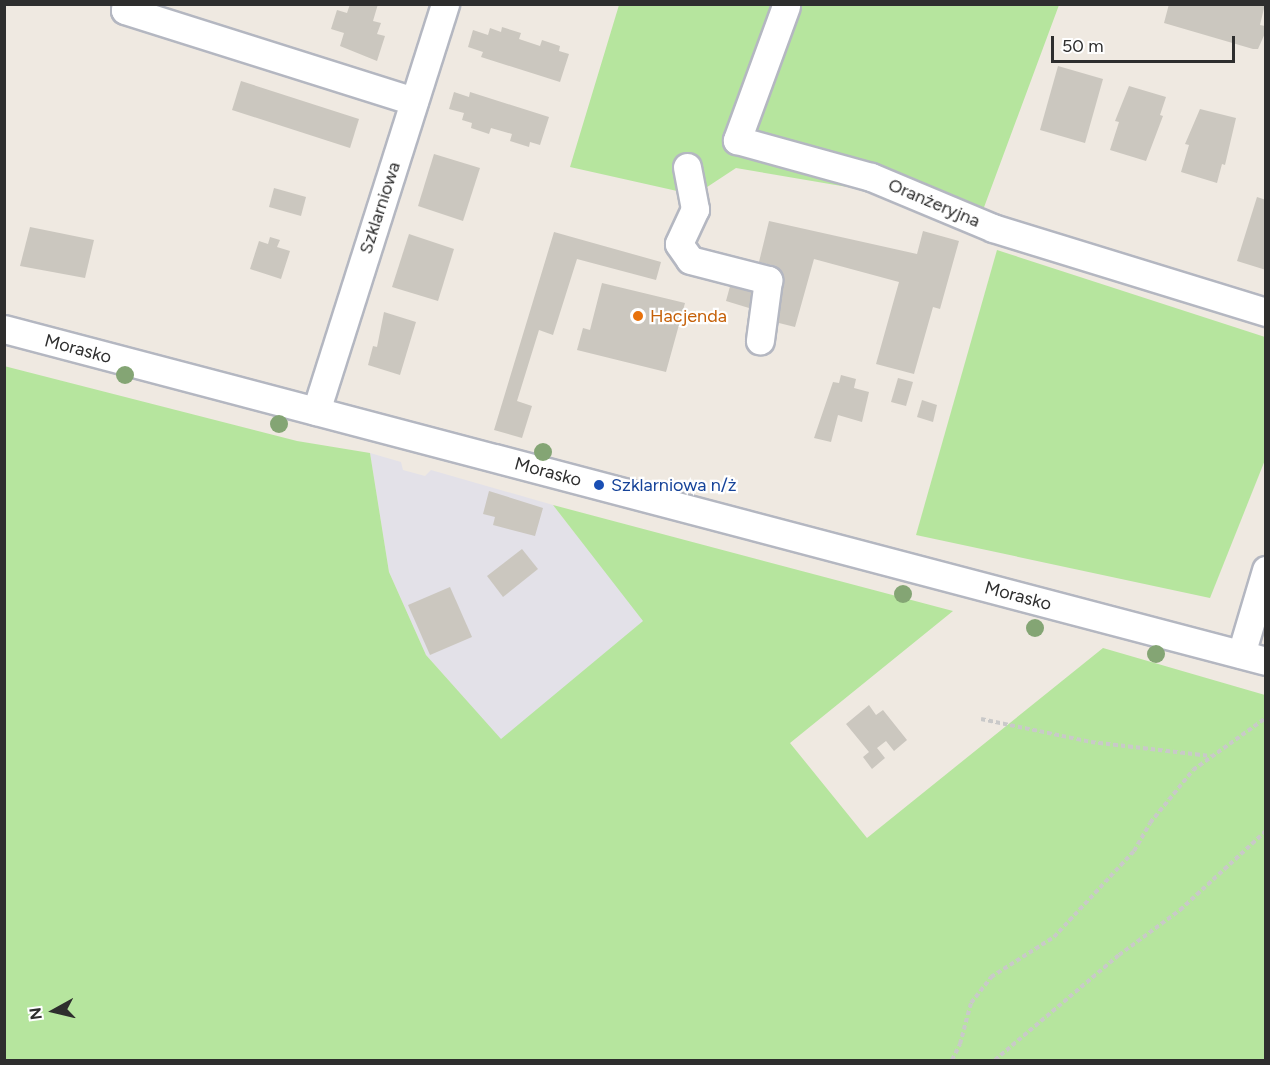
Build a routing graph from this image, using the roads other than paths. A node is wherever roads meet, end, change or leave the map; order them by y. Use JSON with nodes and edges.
{"nodes":[{"id":1,"x":126,"y":4,"type":"edge"},
{"id":2,"x":445,"y":4,"type":"edge"},
{"id":3,"x":786,"y":6,"type":"edge"},
{"id":4,"x":414,"y":100,"type":"junction"},
{"id":5,"x":687,"y":167,"type":"dead end"},
{"id":6,"x":1266,"y":312,"type":"edge"},
{"id":7,"x":4,"y":329,"type":"edge"},
{"id":8,"x":760,"y":340,"type":"dead end"},
{"id":9,"x":316,"y":411,"type":"junction"},
{"id":10,"x":1266,"y":570,"type":"edge"},
{"id":11,"x":1253,"y":658,"type":"edge"}],
"edges":[{"from":1,"to":4,"type":"street"},
{"from":2,"to":4,"type":"street","name":"Szklarniowa"},
{"from":3,"to":6,"type":"street","name":"Oranżeryjna"},
{"from":4,"to":9,"type":"street","name":"Szklarniowa"},
{"from":5,"to":8,"type":"street"},
{"from":7,"to":9,"type":"street","name":"Morasko"},
{"from":9,"to":11,"type":"street","name":"Morasko"},
{"from":10,"to":11,"type":"street"}]}
